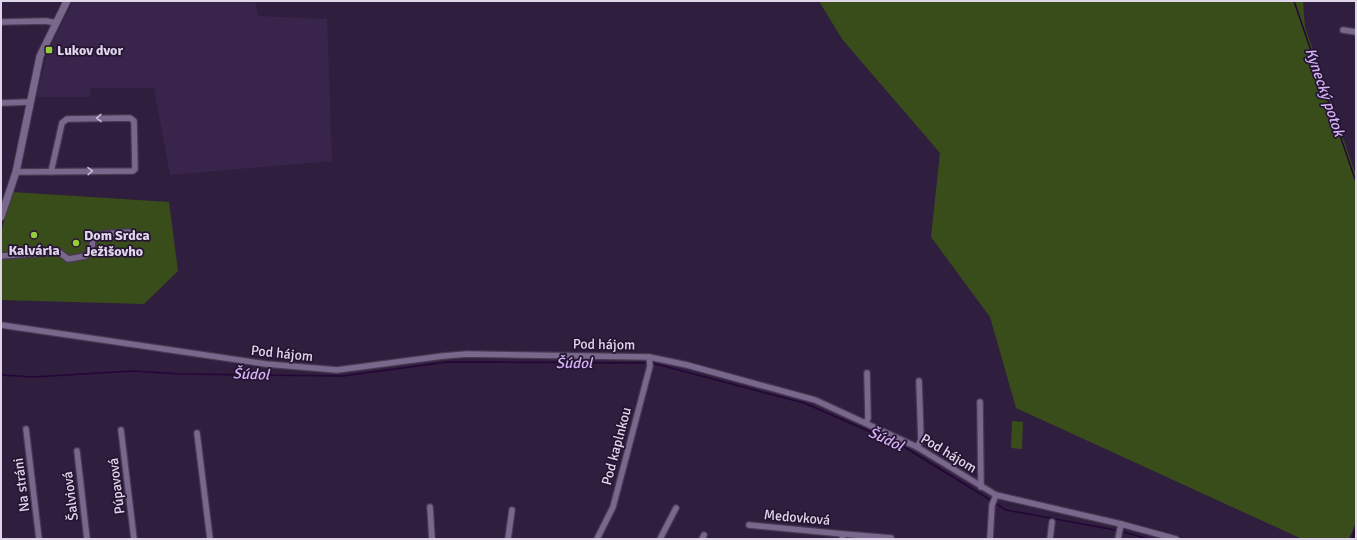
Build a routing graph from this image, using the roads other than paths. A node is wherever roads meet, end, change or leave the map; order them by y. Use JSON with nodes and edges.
{"nodes":[{"id":1,"x":67,"y":1,"type":"edge"},
{"id":2,"x":1,"y":22,"type":"edge"},
{"id":3,"x":56,"y":23,"type":"junction"},
{"id":4,"x":1344,"y":30,"type":"dead end"},
{"id":5,"x":1356,"y":32,"type":"edge"},
{"id":6,"x":30,"y":102,"type":"junction"},
{"id":7,"x":1,"y":104,"type":"edge"},
{"id":8,"x":16,"y":172,"type":"junction"},
{"id":9,"x":51,"y":172,"type":"junction"},
{"id":10,"x":1,"y":217,"type":"edge"},
{"id":11,"x":128,"y":232,"type":"dead end"},
{"id":12,"x":1,"y":256,"type":"edge"},
{"id":13,"x":1,"y":325,"type":"edge"},
{"id":14,"x":650,"y":361,"type":"junction"},
{"id":15,"x":867,"y":373,"type":"dead end"},
{"id":16,"x":920,"y":381,"type":"dead end"},
{"id":17,"x":980,"y":402,"type":"dead end"},
{"id":18,"x":866,"y":423,"type":"junction"},
{"id":19,"x":26,"y":429,"type":"dead end"},
{"id":20,"x":122,"y":430,"type":"dead end"},
{"id":21,"x":197,"y":433,"type":"dead end"},
{"id":22,"x":918,"y":447,"type":"junction"},
{"id":23,"x":77,"y":451,"type":"dead end"},
{"id":24,"x":981,"y":487,"type":"junction"},
{"id":25,"x":994,"y":500,"type":"junction"},
{"id":26,"x":430,"y":507,"type":"dead end"},
{"id":27,"x":676,"y":508,"type":"dead end"},
{"id":28,"x":512,"y":510,"type":"dead end"},
{"id":29,"x":1052,"y":522,"type":"dead end"},
{"id":30,"x":1121,"y":524,"type":"junction"},
{"id":31,"x":749,"y":525,"type":"dead end"},
{"id":32,"x":842,"y":536,"type":"edge"},
{"id":33,"x":891,"y":538,"type":"edge"},
{"id":34,"x":39,"y":539,"type":"edge"},
{"id":35,"x":87,"y":539,"type":"edge"},
{"id":36,"x":134,"y":539,"type":"edge"},
{"id":37,"x":210,"y":539,"type":"edge"},
{"id":38,"x":432,"y":539,"type":"edge"},
{"id":39,"x":508,"y":539,"type":"edge"},
{"id":40,"x":598,"y":539,"type":"edge"},
{"id":41,"x":660,"y":539,"type":"edge"},
{"id":42,"x":990,"y":539,"type":"edge"},
{"id":43,"x":1050,"y":539,"type":"edge"},
{"id":44,"x":1118,"y":539,"type":"edge"},
{"id":45,"x":1176,"y":539,"type":"edge"}],
"edges":[{"from":1,"to":3,"type":"street"},
{"from":2,"to":3,"type":"street"},
{"from":3,"to":6,"type":"street"},
{"from":4,"to":5,"type":"street"},
{"from":6,"to":7,"type":"street"},
{"from":6,"to":8,"type":"street"},
{"from":8,"to":9,"type":"street"},
{"from":8,"to":10,"type":"street"},
{"from":9,"to":9,"type":"street","one_way":true},
{"from":11,"to":12,"type":"street"},
{"from":13,"to":14,"type":"street","name":"Pod hájom"},
{"from":14,"to":18,"type":"street","name":"Pod hájom"},
{"from":14,"to":40,"type":"street","name":"Pod kaplnkou"},
{"from":15,"to":18,"type":"street"},
{"from":16,"to":22,"type":"street"},
{"from":17,"to":24,"type":"street"},
{"from":18,"to":22,"type":"street","name":"Pod hájom"},
{"from":19,"to":34,"type":"street","name":"Na stráni"},
{"from":20,"to":36,"type":"street","name":"Púpavová"},
{"from":21,"to":37,"type":"street"},
{"from":22,"to":24,"type":"street","name":"Pod hájom"},
{"from":23,"to":35,"type":"street","name":"Šalviová"},
{"from":24,"to":25,"type":"street","name":"Pod hájom"},
{"from":25,"to":30,"type":"street","name":"Pod hájom"},
{"from":25,"to":42,"type":"street"},
{"from":26,"to":38,"type":"street"},
{"from":27,"to":41,"type":"street"},
{"from":28,"to":39,"type":"street"},
{"from":29,"to":43,"type":"street"},
{"from":30,"to":44,"type":"street"},
{"from":30,"to":45,"type":"street","name":"Pod hájom"},
{"from":31,"to":32,"type":"street","name":"Medovková"},
{"from":32,"to":33,"type":"street","name":"Medovková"}]}
